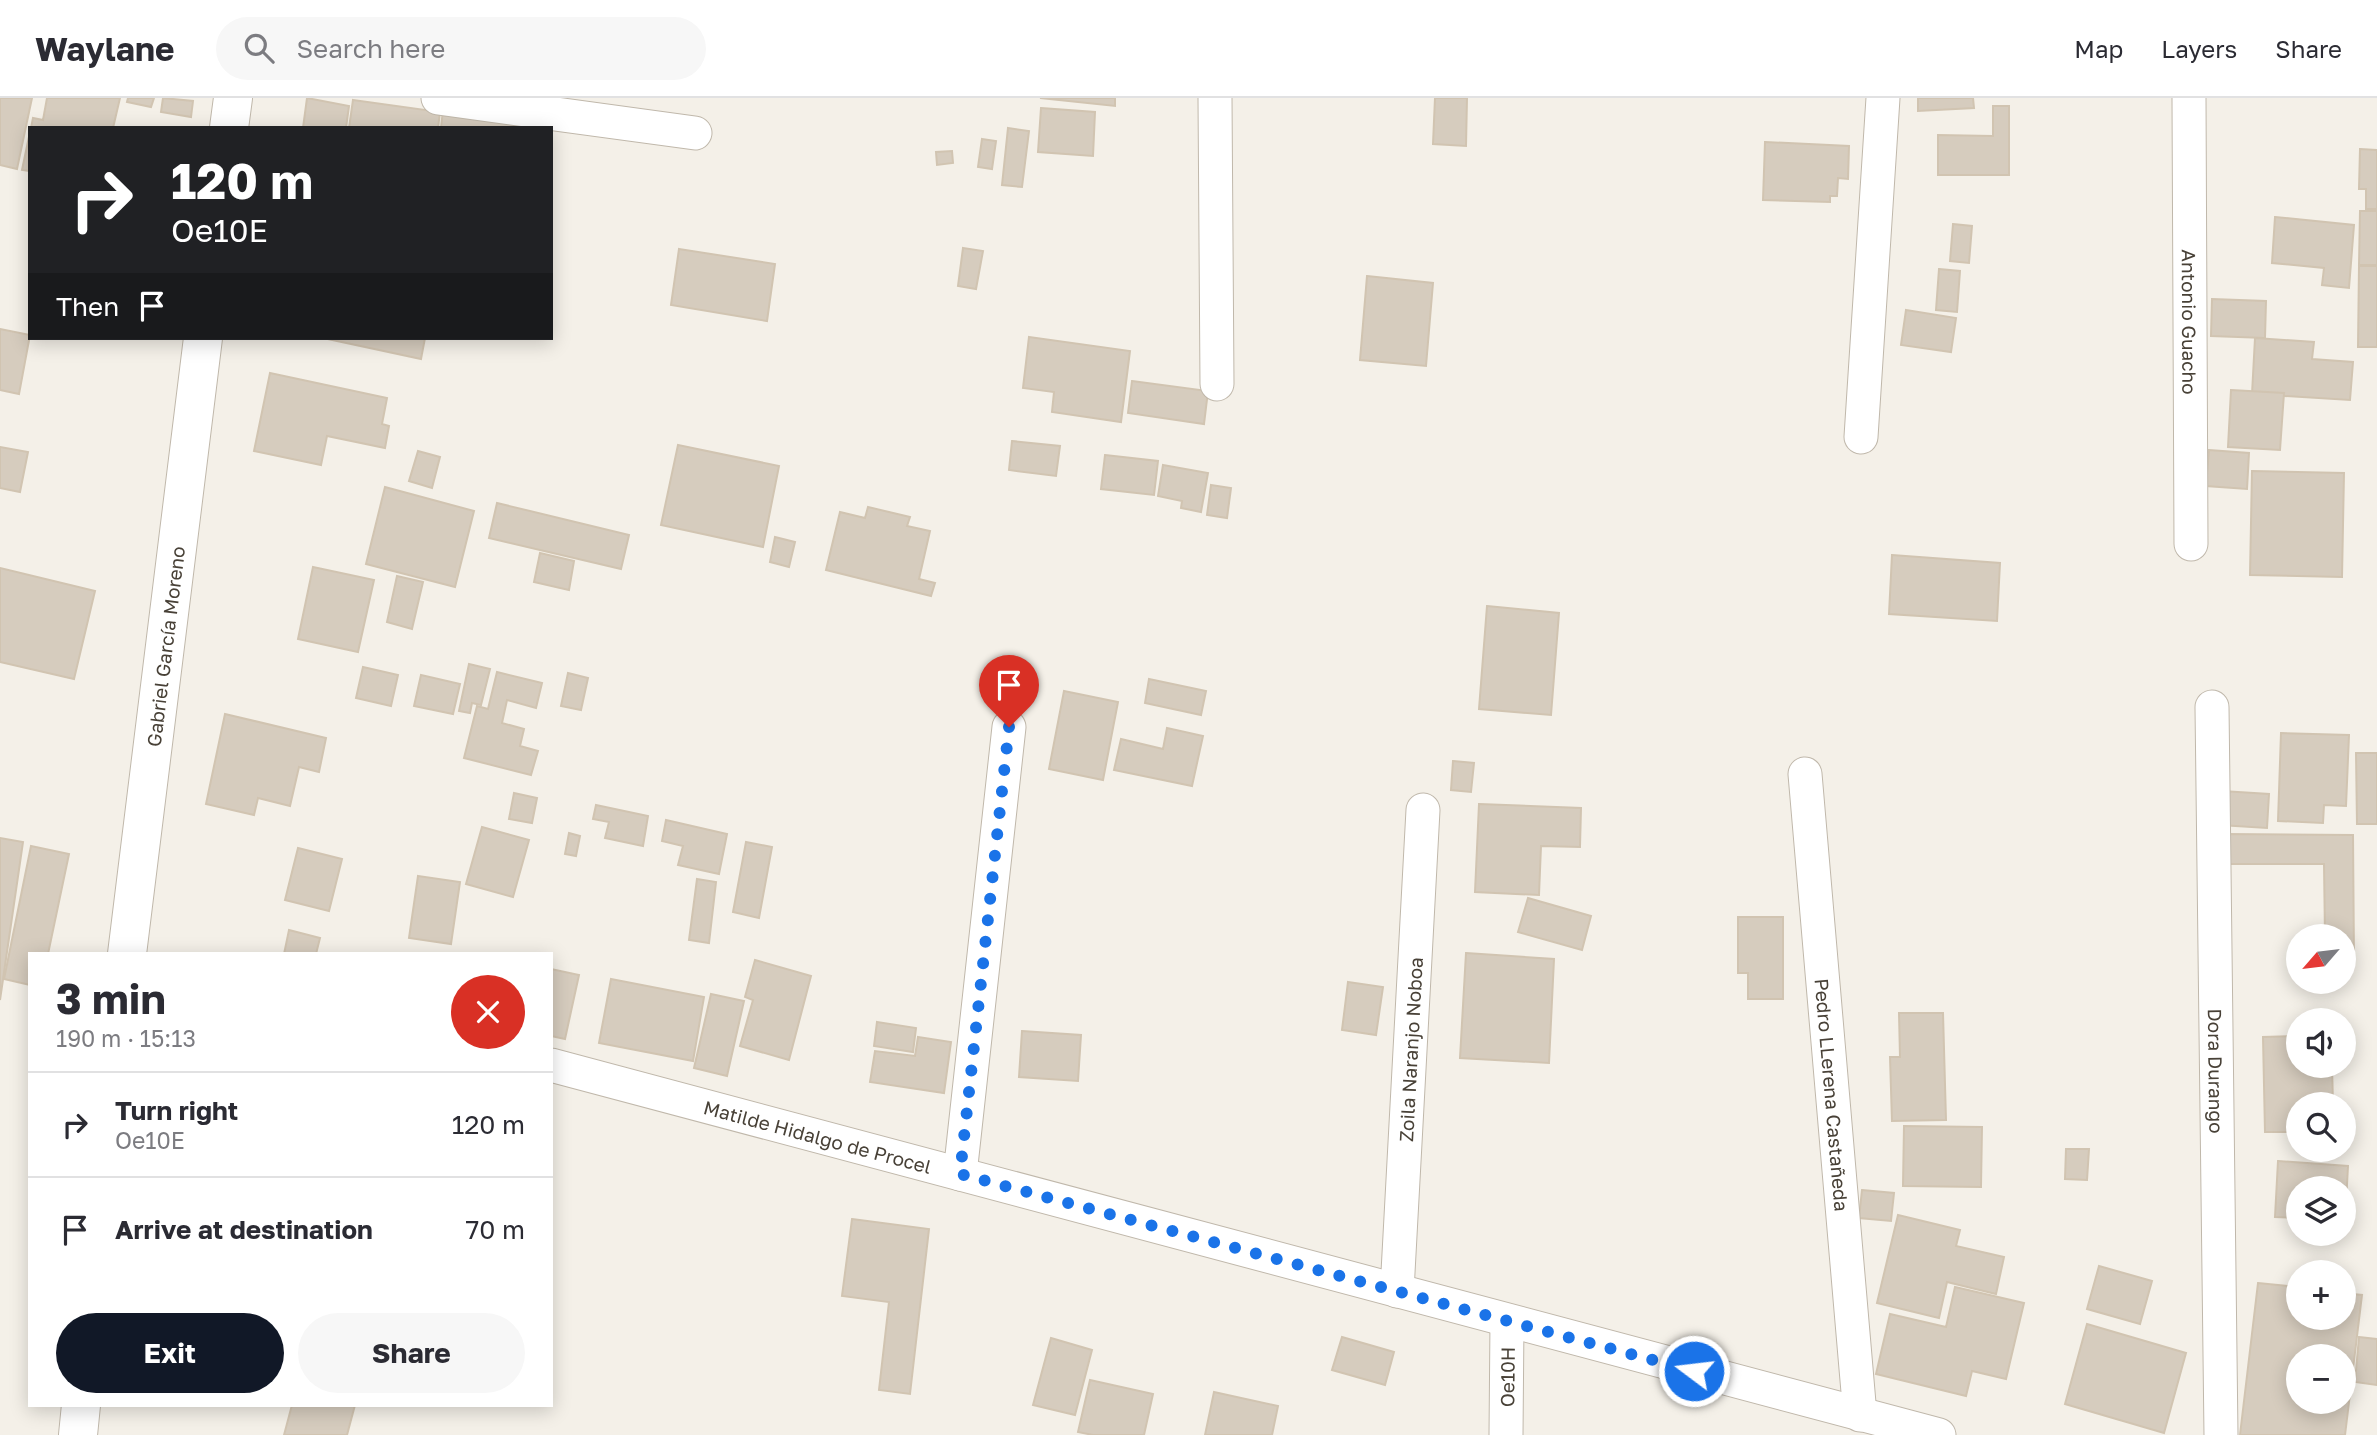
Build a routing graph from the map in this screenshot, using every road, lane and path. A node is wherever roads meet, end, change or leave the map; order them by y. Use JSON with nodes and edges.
{"nodes":[{"id":1,"x":233,"y":98,"type":"edge"},
{"id":2,"x":438,"y":98,"type":"edge"},
{"id":3,"x":1215,"y":98,"type":"edge"},
{"id":4,"x":1883,"y":98,"type":"edge"},
{"id":5,"x":2189,"y":98,"type":"edge"},
{"id":6,"x":229,"y":126,"type":"edge"},
{"id":7,"x":695,"y":133,"type":"dead end"},
{"id":8,"x":203,"y":340,"type":"edge"},
{"id":9,"x":1217,"y":384,"type":"dead end"},
{"id":10,"x":1861,"y":437,"type":"dead end"},
{"id":11,"x":2191,"y":544,"type":"dead end"},
{"id":12,"x":2212,"y":707,"type":"dead end"},
{"id":13,"x":1009,"y":727,"type":"dead end"},
{"id":14,"x":1805,"y":774,"type":"dead end"},
{"id":15,"x":1423,"y":810,"type":"dead end"},
{"id":16,"x":131,"y":952,"type":"edge"},
{"id":17,"x":553,"y":1066,"type":"edge"},
{"id":18,"x":960,"y":1174,"type":"junction"},
{"id":19,"x":1397,"y":1291,"type":"junction"},
{"id":20,"x":1507,"y":1321,"type":"junction"},
{"id":21,"x":81,"y":1407,"type":"edge"},
{"id":22,"x":1860,"y":1415,"type":"junction"},
{"id":23,"x":78,"y":1435,"type":"edge"},
{"id":24,"x":1506,"y":1435,"type":"edge"},
{"id":25,"x":1939,"y":1435,"type":"edge"},
{"id":26,"x":2221,"y":1435,"type":"edge"}],
"edges":[{"from":1,"to":6,"type":"street"},
{"from":2,"to":7,"type":"street"},
{"from":3,"to":9,"type":"street"},
{"from":4,"to":10,"type":"street"},
{"from":5,"to":11,"type":"street","name":"Antonio Guacho"},
{"from":8,"to":16,"type":"street","name":"Gabriel García Moreno"},
{"from":12,"to":26,"type":"street","name":"Dora Durango"},
{"from":13,"to":18,"type":"street"},
{"from":14,"to":22,"type":"street","name":"Pedro LLerena Castañeda"},
{"from":15,"to":19,"type":"street","name":"Zoila Naranjo Noboa"},
{"from":17,"to":18,"type":"street","name":"Matilde Hidalgo de Procel"},
{"from":18,"to":19,"type":"street","name":"Matilde Hidalgo de Procel"},
{"from":19,"to":20,"type":"street","name":"Matilde Hidalgo de Procel"},
{"from":20,"to":22,"type":"street","name":"Matilde Hidalgo de Procel"},
{"from":20,"to":24,"type":"street","name":"Oe10H"},
{"from":21,"to":23,"type":"street"},
{"from":22,"to":25,"type":"street","name":"Matilde Hidalgo de Procel"}]}
